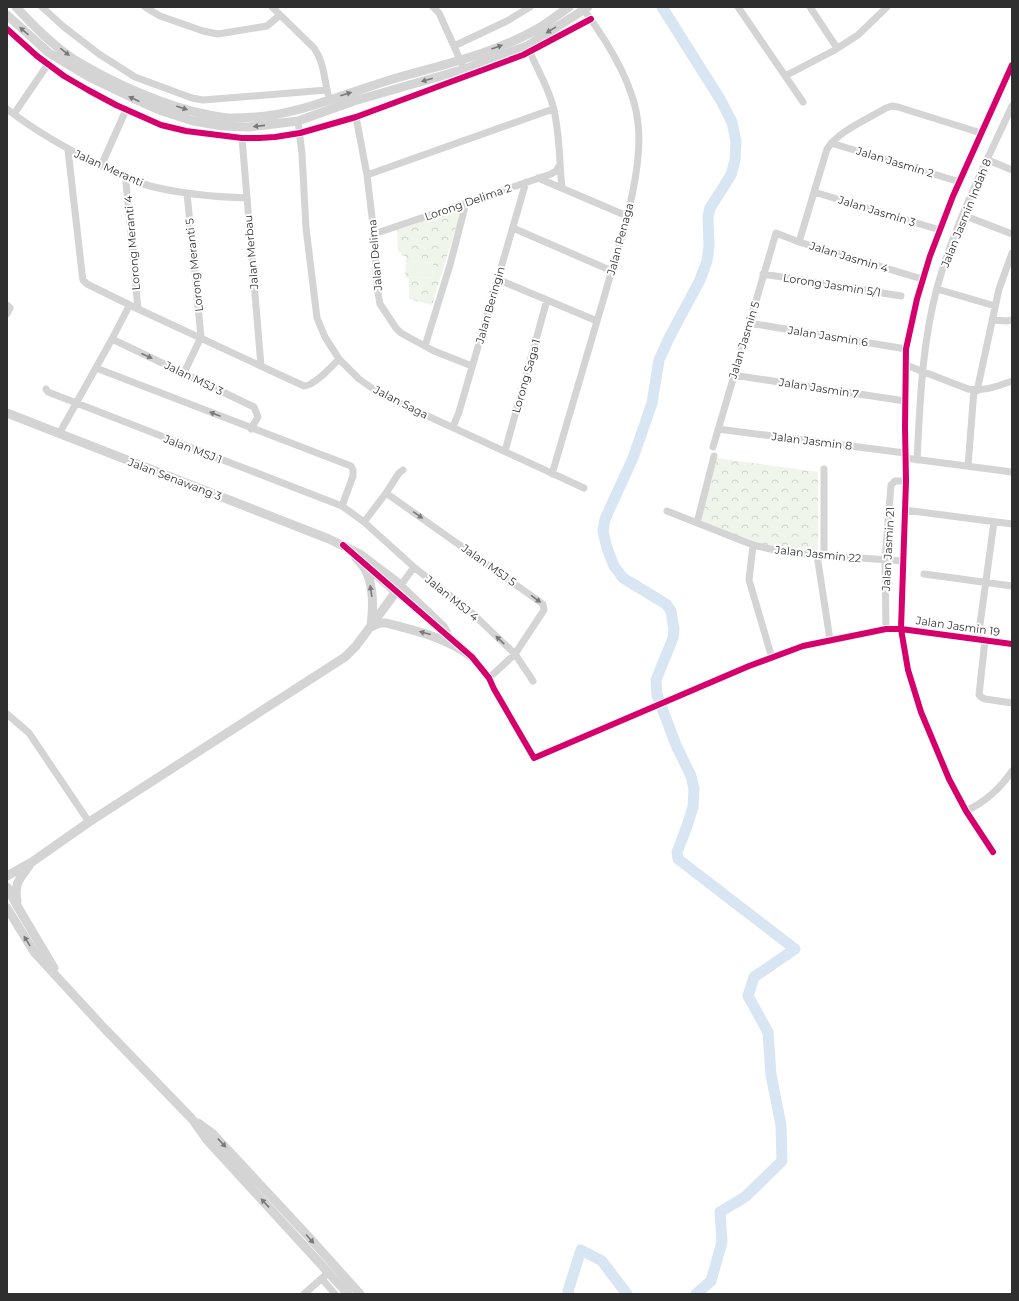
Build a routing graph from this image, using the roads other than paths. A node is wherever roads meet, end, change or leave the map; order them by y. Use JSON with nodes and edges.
{"nodes":[{"id":1,"x":16,"y":7,"type":"edge"},
{"id":2,"x":42,"y":7,"type":"edge"},
{"id":3,"x":145,"y":7,"type":"edge"},
{"id":4,"x":272,"y":7,"type":"edge"},
{"id":5,"x":433,"y":7,"type":"edge"},
{"id":6,"x":530,"y":7,"type":"edge"},
{"id":7,"x":568,"y":7,"type":"edge"},
{"id":8,"x":738,"y":7,"type":"edge"},
{"id":9,"x":810,"y":7,"type":"edge"},
{"id":10,"x":586,"y":8,"type":"edge"},
{"id":11,"x":883,"y":9,"type":"edge"},
{"id":12,"x":7,"y":15,"type":"edge"},
{"id":13,"x":280,"y":15,"type":"junction"},
{"id":14,"x":591,"y":19,"type":"junction"},
{"id":15,"x":7,"y":29,"type":"edge"},
{"id":16,"x":454,"y":46,"type":"junction"},
{"id":17,"x":837,"y":48,"type":"junction"},
{"id":18,"x":530,"y":52,"type":"junction"},
{"id":19,"x":460,"y":60,"type":"junction"},
{"id":20,"x":48,"y":64,"type":"junction"},
{"id":21,"x":1012,"y":65,"type":"edge"},
{"id":22,"x":465,"y":69,"type":"junction"},
{"id":23,"x":785,"y":76,"type":"junction"},
{"id":24,"x":327,"y":90,"type":"junction"},
{"id":25,"x":330,"y":99,"type":"junction"},
{"id":26,"x":803,"y":102,"type":"dead end"},
{"id":27,"x":7,"y":109,"type":"edge"},
{"id":28,"x":553,"y":109,"type":"junction"},
{"id":29,"x":1011,"y":109,"type":"edge"},
{"id":30,"x":126,"y":110,"type":"junction"},
{"id":31,"x":14,"y":114,"type":"junction"},
{"id":32,"x":356,"y":117,"type":"junction"},
{"id":33,"x":298,"y":121,"type":"junction"},
{"id":34,"x":300,"y":133,"type":"junction"},
{"id":35,"x":981,"y":133,"type":"junction"},
{"id":36,"x":242,"y":138,"type":"junction"},
{"id":37,"x":831,"y":143,"type":"junction"},
{"id":38,"x":68,"y":150,"type":"junction"},
{"id":39,"x":988,"y":160,"type":"junction"},
{"id":40,"x":101,"y":166,"type":"junction"},
{"id":41,"x":559,"y":166,"type":"junction"},
{"id":42,"x":1012,"y":170,"type":"edge"},
{"id":43,"x":367,"y":174,"type":"junction"},
{"id":44,"x":128,"y":178,"type":"junction"},
{"id":45,"x":538,"y":178,"type":"junction"},
{"id":46,"x":526,"y":182,"type":"junction"},
{"id":47,"x":960,"y":182,"type":"junction"},
{"id":48,"x":562,"y":188,"type":"junction"},
{"id":49,"x":814,"y":192,"type":"junction"},
{"id":50,"x":187,"y":193,"type":"junction"},
{"id":51,"x":247,"y":198,"type":"junction"},
{"id":52,"x":466,"y":203,"type":"junction"},
{"id":53,"x":963,"y":215,"type":"junction"},
{"id":54,"x":627,"y":216,"type":"junction"},
{"id":55,"x":513,"y":228,"type":"junction"},
{"id":56,"x":940,"y":230,"type":"junction"},
{"id":57,"x":776,"y":233,"type":"joint"},
{"id":58,"x":374,"y":234,"type":"junction"},
{"id":59,"x":1012,"y":234,"type":"edge"},
{"id":60,"x":799,"y":242,"type":"junction"},
{"id":61,"x":1012,"y":253,"type":"edge"},
{"id":62,"x":612,"y":271,"type":"junction"},
{"id":63,"x":764,"y":274,"type":"junction"},
{"id":64,"x":497,"y":279,"type":"junction"},
{"id":65,"x":922,"y":279,"type":"junction"},
{"id":66,"x":936,"y":289,"type":"junction"},
{"id":67,"x":901,"y":296,"type":"dead end"},
{"id":68,"x":547,"y":300,"type":"junction"},
{"id":69,"x":7,"y":305,"type":"edge"},
{"id":70,"x":995,"y":306,"type":"junction"},
{"id":71,"x":128,"y":308,"type":"dead end"},
{"id":72,"x":138,"y":309,"type":"junction"},
{"id":73,"x":7,"y":314,"type":"edge"},
{"id":74,"x":992,"y":320,"type":"junction"},
{"id":75,"x":1012,"y":320,"type":"edge"},
{"id":76,"x":597,"y":321,"type":"junction"},
{"id":77,"x":749,"y":323,"type":"junction"},
{"id":78,"x":201,"y":337,"type":"junction"},
{"id":79,"x":112,"y":339,"type":"junction"},
{"id":80,"x":425,"y":346,"type":"junction"},
{"id":81,"x":906,"y":349,"type":"junction"},
{"id":82,"x":339,"y":359,"type":"junction"},
{"id":83,"x":906,"y":365,"type":"junction"},
{"id":84,"x":261,"y":366,"type":"junction"},
{"id":85,"x":472,"y":366,"type":"junction"},
{"id":86,"x":96,"y":368,"type":"junction"},
{"id":87,"x":922,"y":371,"type":"junction"},
{"id":88,"x":184,"y":373,"type":"junction"},
{"id":89,"x":733,"y":375,"type":"junction"},
{"id":90,"x":1012,"y":381,"type":"edge"},
{"id":91,"x":46,"y":389,"type":"dead end"},
{"id":92,"x":975,"y":390,"type":"junction"},
{"id":93,"x":905,"y":401,"type":"junction"},
{"id":94,"x":75,"y":403,"type":"junction"},
{"id":95,"x":7,"y":413,"type":"edge"},
{"id":96,"x":453,"y":427,"type":"junction"},
{"id":97,"x":251,"y":429,"type":"junction"},
{"id":98,"x":718,"y":429,"type":"junction"},
{"id":99,"x":59,"y":434,"type":"junction"},
{"id":100,"x":713,"y":447,"type":"dead end"},
{"id":101,"x":505,"y":451,"type":"junction"},
{"id":102,"x":905,"y":455,"type":"junction"},
{"id":103,"x":714,"y":456,"type":"dead end"},
{"id":104,"x":917,"y":460,"type":"junction"},
{"id":105,"x":968,"y":466,"type":"junction"},
{"id":106,"x":403,"y":470,"type":"dead end"},
{"id":107,"x":824,"y":470,"type":"dead end"},
{"id":108,"x":1012,"y":472,"type":"edge"},
{"id":109,"x":552,"y":474,"type":"junction"},
{"id":110,"x":906,"y":481,"type":"junction"},
{"id":111,"x":584,"y":488,"type":"dead end"},
{"id":112,"x":386,"y":493,"type":"junction"},
{"id":113,"x":342,"y":506,"type":"junction"},
{"id":114,"x":905,"y":510,"type":"junction"},
{"id":115,"x":667,"y":511,"type":"dead end"},
{"id":116,"x":364,"y":522,"type":"junction"},
{"id":117,"x":994,"y":522,"type":"junction"},
{"id":118,"x":697,"y":523,"type":"junction"},
{"id":119,"x":1012,"y":524,"type":"edge"},
{"id":120,"x":342,"y":545,"type":"junction"},
{"id":121,"x":753,"y":545,"type":"junction"},
{"id":122,"x":820,"y":555,"type":"junction"},
{"id":123,"x":356,"y":558,"type":"junction"},
{"id":124,"x":885,"y":560,"type":"junction"},
{"id":125,"x":903,"y":561,"type":"junction"},
{"id":126,"x":414,"y":567,"type":"junction"},
{"id":127,"x":924,"y":574,"type":"dead end"},
{"id":128,"x":986,"y":582,"type":"junction"},
{"id":129,"x":1012,"y":586,"type":"edge"},
{"id":130,"x":398,"y":588,"type":"junction"},
{"id":131,"x":371,"y":627,"type":"junction"},
{"id":132,"x":886,"y":629,"type":"junction"},
{"id":133,"x":901,"y":629,"type":"junction"},
{"id":134,"x":982,"y":639,"type":"junction"},
{"id":135,"x":830,"y":640,"type":"junction"},
{"id":136,"x":1012,"y":644,"type":"edge"},
{"id":137,"x":515,"y":654,"type":"junction"},
{"id":138,"x":472,"y":657,"type":"junction"},
{"id":139,"x":772,"y":658,"type":"junction"},
{"id":140,"x":489,"y":678,"type":"junction"},
{"id":141,"x":533,"y":681,"type":"dead end"},
{"id":142,"x":1012,"y":703,"type":"edge"},
{"id":143,"x":7,"y":714,"type":"edge"},
{"id":144,"x":1012,"y":771,"type":"edge"},
{"id":145,"x":966,"y":811,"type":"junction"},
{"id":146,"x":89,"y":822,"type":"junction"},
{"id":147,"x":993,"y":852,"type":"dead end"},
{"id":148,"x":32,"y":862,"type":"junction"},
{"id":149,"x":7,"y":876,"type":"edge"},
{"id":150,"x":7,"y":887,"type":"edge"},
{"id":151,"x":7,"y":909,"type":"edge"},
{"id":152,"x":19,"y":909,"type":"junction"},
{"id":153,"x":62,"y":981,"type":"junction"},
{"id":154,"x":192,"y":1119,"type":"junction"},
{"id":155,"x":325,"y":1276,"type":"junction"},
{"id":156,"x":356,"y":1293,"type":"edge"},
{"id":157,"x":304,"y":1294,"type":"edge"},
{"id":158,"x":335,"y":1294,"type":"edge"}],
"edges":[{"from":1,"to":25,"type":"street","one_way":true},
{"from":2,"to":24,"type":"street"},
{"from":3,"to":13,"type":"street"},
{"from":4,"to":13,"type":"street"},
{"from":5,"to":16,"type":"street"},
{"from":6,"to":16,"type":"street"},
{"from":19,"to":7,"type":"street","one_way":true},
{"from":8,"to":23,"type":"street"},
{"from":9,"to":17,"type":"street"},
{"from":10,"to":14,"type":"street","name":"Jalan Penaga"},
{"from":10,"to":22,"type":"street","one_way":true},
{"from":11,"to":17,"type":"street"},
{"from":33,"to":12,"type":"street","one_way":true},
{"from":13,"to":24,"type":"street"},
{"from":14,"to":18,"type":"street"},
{"from":14,"to":54,"type":"street","name":"Jalan Penaga"},
{"from":15,"to":20,"type":"street"},
{"from":16,"to":19,"type":"street"},
{"from":17,"to":23,"type":"street"},
{"from":18,"to":28,"type":"street"},
{"from":18,"to":32,"type":"street"},
{"from":19,"to":22,"type":"street"},
{"from":25,"to":19,"type":"street","one_way":true},
{"from":20,"to":30,"type":"street"},
{"from":20,"to":31,"type":"street"},
{"from":21,"to":35,"type":"street"},
{"from":22,"to":33,"type":"street","one_way":true},
{"from":23,"to":26,"type":"street"},
{"from":24,"to":25,"type":"street"},
{"from":27,"to":31,"type":"street","name":"Jalan Meranti"},
{"from":28,"to":41,"type":"street"},
{"from":28,"to":43,"type":"street"},
{"from":29,"to":39,"type":"street","name":"Jalan Jasmin Indah 8"},
{"from":30,"to":36,"type":"street"},
{"from":30,"to":40,"type":"street"},
{"from":31,"to":38,"type":"street","name":"Jalan Meranti"},
{"from":32,"to":34,"type":"street"},
{"from":32,"to":43,"type":"street","name":"Jalan Delima"},
{"from":33,"to":34,"type":"street","name":"Jalan Saga"},
{"from":34,"to":36,"type":"street"},
{"from":34,"to":82,"type":"street","name":"Jalan Saga"},
{"from":35,"to":37,"type":"street"},
{"from":35,"to":47,"type":"street"},
{"from":36,"to":51,"type":"street","name":"Jalan Merbau"},
{"from":37,"to":47,"type":"street","name":"Jalan Jasmin 2"},
{"from":37,"to":49,"type":"street"},
{"from":38,"to":40,"type":"street","name":"Jalan Meranti"},
{"from":38,"to":72,"type":"street"},
{"from":39,"to":42,"type":"street"},
{"from":39,"to":53,"type":"street","name":"Jalan Jasmin Indah 8"},
{"from":40,"to":44,"type":"street","name":"Jalan Meranti"},
{"from":41,"to":45,"type":"street","name":"Lorong Delima 2"},
{"from":41,"to":48,"type":"street"},
{"from":43,"to":58,"type":"street","name":"Jalan Delima"},
{"from":44,"to":50,"type":"street","name":"Jalan Meranti"},
{"from":44,"to":72,"type":"street","name":"Lorong Meranti 4"},
{"from":45,"to":46,"type":"street","name":"Lorong Delima 2"},
{"from":45,"to":48,"type":"street"},
{"from":46,"to":52,"type":"street","name":"Lorong Delima 2"},
{"from":46,"to":55,"type":"street","name":"Jalan Beringin"},
{"from":47,"to":56,"type":"street"},
{"from":48,"to":54,"type":"street"},
{"from":49,"to":56,"type":"street","name":"Jalan Jasmin 3"},
{"from":49,"to":60,"type":"street"},
{"from":50,"to":51,"type":"street","name":"Jalan Meranti"},
{"from":50,"to":78,"type":"street","name":"Lorong Meranti 5"},
{"from":51,"to":84,"type":"street","name":"Jalan Merbau"},
{"from":52,"to":58,"type":"street","name":"Lorong Delima 2"},
{"from":52,"to":80,"type":"street"},
{"from":53,"to":59,"type":"street"},
{"from":53,"to":66,"type":"street","name":"Jalan Jasmin Indah 8"},
{"from":54,"to":62,"type":"street","name":"Jalan Penaga"},
{"from":55,"to":62,"type":"street"},
{"from":55,"to":64,"type":"street","name":"Jalan Beringin"},
{"from":56,"to":65,"type":"street"},
{"from":57,"to":60,"type":"street","name":"Jalan Jasmin 4"},
{"from":57,"to":63,"type":"street","name":"Jalan Jasmin 5"},
{"from":58,"to":80,"type":"street","name":"Jalan Delima"},
{"from":60,"to":65,"type":"street","name":"Jalan Jasmin 4"},
{"from":61,"to":70,"type":"street"},
{"from":62,"to":76,"type":"street","name":"Jalan Penaga"},
{"from":63,"to":67,"type":"street","name":"Lorong Jasmin 5/1"},
{"from":63,"to":77,"type":"street","name":"Jalan Jasmin 5"},
{"from":64,"to":68,"type":"street"},
{"from":64,"to":85,"type":"street","name":"Jalan Beringin"},
{"from":65,"to":81,"type":"street"},
{"from":66,"to":70,"type":"street"},
{"from":66,"to":87,"type":"street","name":"Jalan Jasmin Indah 8"},
{"from":68,"to":76,"type":"street"},
{"from":68,"to":101,"type":"street","name":"Lorong Saga 1"},
{"from":69,"to":73,"type":"street"},
{"from":70,"to":74,"type":"street"},
{"from":71,"to":79,"type":"street"},
{"from":72,"to":78,"type":"street"},
{"from":74,"to":75,"type":"street"},
{"from":74,"to":92,"type":"street"},
{"from":76,"to":109,"type":"street","name":"Jalan Penaga"},
{"from":77,"to":81,"type":"street","name":"Jalan Jasmin 6"},
{"from":77,"to":89,"type":"street","name":"Jalan Jasmin 5"},
{"from":78,"to":84,"type":"street"},
{"from":78,"to":88,"type":"street"},
{"from":79,"to":86,"type":"street"},
{"from":79,"to":88,"type":"street","name":"Jalan MSJ 3","one_way":true},
{"from":80,"to":85,"type":"street","name":"Jalan Delima"},
{"from":81,"to":83,"type":"street"},
{"from":82,"to":84,"type":"street"},
{"from":82,"to":96,"type":"street","name":"Jalan Saga"},
{"from":83,"to":87,"type":"street"},
{"from":83,"to":93,"type":"street"},
{"from":85,"to":96,"type":"street","name":"Jalan Beringin"},
{"from":86,"to":94,"type":"street"},
{"from":97,"to":86,"type":"street","one_way":true},
{"from":87,"to":92,"type":"street"},
{"from":87,"to":104,"type":"street","name":"Jalan Jasmin Indah 8"},
{"from":88,"to":97,"type":"street","name":"Jalan MSJ 3"},
{"from":89,"to":93,"type":"street","name":"Jalan Jasmin 7"},
{"from":89,"to":98,"type":"street","name":"Jalan Jasmin 5"},
{"from":90,"to":92,"type":"street"},
{"from":91,"to":94,"type":"street","name":"Jalan MSJ 1"},
{"from":92,"to":105,"type":"street"},
{"from":93,"to":102,"type":"street"},
{"from":94,"to":99,"type":"street"},
{"from":94,"to":113,"type":"street","name":"Jalan MSJ 1"},
{"from":95,"to":99,"type":"street","name":"Jalan Senawang 3"},
{"from":96,"to":101,"type":"street","name":"Jalan Saga"},
{"from":97,"to":113,"type":"street"},
{"from":98,"to":100,"type":"street","name":"Jalan Jasmin 5"},
{"from":98,"to":102,"type":"street","name":"Jalan Jasmin 8"},
{"from":99,"to":120,"type":"street","name":"Jalan Senawang 3"},
{"from":101,"to":109,"type":"street","name":"Jalan Saga"},
{"from":102,"to":104,"type":"street","name":"Jalan Jasmin 8"},
{"from":102,"to":110,"type":"street"},
{"from":103,"to":118,"type":"street"},
{"from":104,"to":105,"type":"street","name":"Jalan Jasmin 8"},
{"from":105,"to":108,"type":"street","name":"Jalan Jasmin 8"},
{"from":106,"to":112,"type":"street"},
{"from":107,"to":122,"type":"street"},
{"from":109,"to":111,"type":"street","name":"Jalan Saga"},
{"from":110,"to":114,"type":"street"},
{"from":110,"to":124,"type":"street","name":"Jalan Jasmin 21"},
{"from":112,"to":116,"type":"street"},
{"from":112,"to":137,"type":"street","name":"Jalan MSJ 5","one_way":true},
{"from":113,"to":116,"type":"street","name":"Jalan MSJ 1"},
{"from":114,"to":117,"type":"street"},
{"from":114,"to":125,"type":"street"},
{"from":115,"to":118,"type":"street","name":"Jalan Jasmin 22"},
{"from":116,"to":126,"type":"street","name":"Jalan MSJ 4"},
{"from":117,"to":119,"type":"street"},
{"from":117,"to":128,"type":"street"},
{"from":118,"to":121,"type":"street","name":"Jalan Jasmin 22"},
{"from":120,"to":123,"type":"street","name":"Jalan Senawang 3"},
{"from":120,"to":130,"type":"street","name":"Jalan Senawang 3"},
{"from":121,"to":122,"type":"street","name":"Jalan Jasmin 22"},
{"from":121,"to":139,"type":"street"},
{"from":122,"to":124,"type":"street","name":"Jalan Jasmin 22"},
{"from":122,"to":135,"type":"street"},
{"from":123,"to":130,"type":"street","name":"Jalan Senawang 3"},
{"from":131,"to":123,"type":"street","one_way":true},
{"from":124,"to":125,"type":"street","name":"Jalan Jasmin 22"},
{"from":124,"to":132,"type":"street","name":"Jalan Jasmin 21"},
{"from":125,"to":133,"type":"street"},
{"from":126,"to":130,"type":"street"},
{"from":137,"to":126,"type":"street","name":"Jalan MSJ 4","one_way":true},
{"from":127,"to":128,"type":"street"},
{"from":128,"to":129,"type":"street"},
{"from":128,"to":134,"type":"street"},
{"from":130,"to":131,"type":"street"},
{"from":130,"to":138,"type":"street"},
{"from":138,"to":131,"type":"street","one_way":true},
{"from":131,"to":146,"type":"street"},
{"from":132,"to":133,"type":"street","name":"Jalan Jasmin 19"},
{"from":132,"to":135,"type":"street","name":"Jalan Jasmin 19"},
{"from":133,"to":134,"type":"street","name":"Jalan Jasmin 19"},
{"from":133,"to":145,"type":"street"},
{"from":134,"to":136,"type":"street","name":"Jalan Jasmin 19"},
{"from":134,"to":142,"type":"street"},
{"from":135,"to":139,"type":"street","name":"Jalan Jasmin 19"},
{"from":137,"to":140,"type":"street","name":"Jalan MSJ 5"},
{"from":137,"to":141,"type":"street","name":"Jalan MSJ 4"},
{"from":138,"to":140,"type":"street"},
{"from":139,"to":140,"type":"street","name":"Jalan Jasmin 19"},
{"from":143,"to":146,"type":"street"},
{"from":144,"to":145,"type":"street"},
{"from":145,"to":147,"type":"street"},
{"from":146,"to":148,"type":"street"},
{"from":148,"to":149,"type":"street"},
{"from":148,"to":152,"type":"street"},
{"from":150,"to":152,"type":"street"},
{"from":153,"to":151,"type":"street","one_way":true},
{"from":152,"to":153,"type":"street"},
{"from":153,"to":154,"type":"street"},
{"from":155,"to":154,"type":"street","one_way":true},
{"from":154,"to":156,"type":"street","one_way":true},
{"from":155,"to":156,"type":"street"},
{"from":155,"to":157,"type":"street"},
{"from":155,"to":158,"type":"street"}]}
